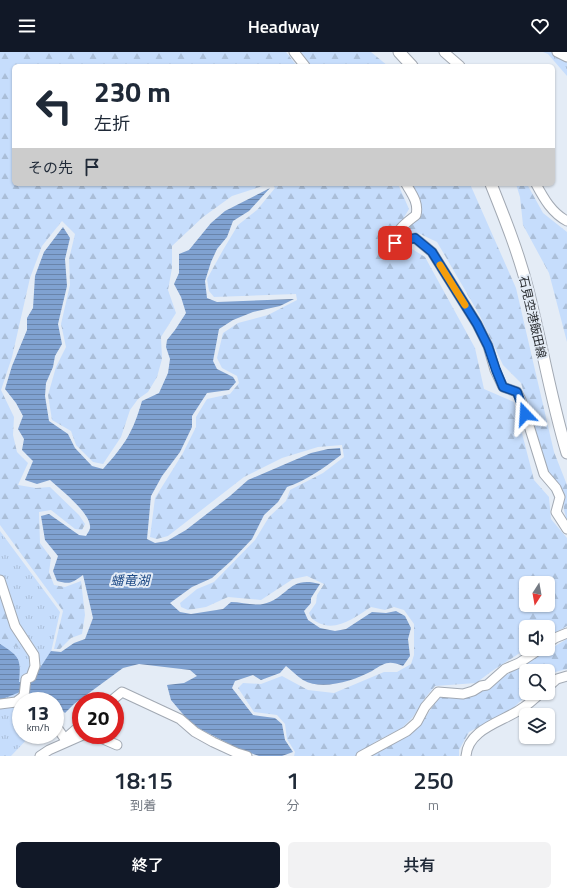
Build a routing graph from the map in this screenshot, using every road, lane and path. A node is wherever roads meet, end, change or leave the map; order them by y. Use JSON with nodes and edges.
{"nodes":[{"id":1,"x":294,"y":52,"type":"edge"},
{"id":2,"x":399,"y":52,"type":"edge"},
{"id":3,"x":444,"y":52,"type":"edge"},
{"id":4,"x":557,"y":52,"type":"edge"},
{"id":5,"x":567,"y":57,"type":"edge"},
{"id":6,"x":303,"y":64,"type":"edge"},
{"id":7,"x":410,"y":64,"type":"edge"},
{"id":8,"x":458,"y":64,"type":"edge"},
{"id":9,"x":407,"y":186,"type":"edge"},
{"id":10,"x":492,"y":186,"type":"edge"},
{"id":11,"x":537,"y":186,"type":"edge"},
{"id":12,"x":567,"y":221,"type":"edge"},
{"id":13,"x":567,"y":454,"type":"edge"},
{"id":14,"x":567,"y":529,"type":"edge"},
{"id":15,"x":0,"y":580,"type":"edge"},
{"id":16,"x":567,"y":633,"type":"edge"},
{"id":17,"x":555,"y":638,"type":"edge"},
{"id":18,"x":530,"y":656,"type":"edge"},
{"id":19,"x":567,"y":676,"type":"edge"},
{"id":20,"x":555,"y":680,"type":"edge"},
{"id":21,"x":25,"y":692,"type":"edge"},
{"id":22,"x":124,"y":693,"type":"edge"},
{"id":23,"x":532,"y":700,"type":"edge"},
{"id":24,"x":12,"y":702,"type":"edge"},
{"id":25,"x":0,"y":704,"type":"edge"},
{"id":26,"x":72,"y":734,"type":"edge"},
{"id":27,"x":72,"y":739,"type":"edge"},
{"id":28,"x":65,"y":741,"type":"junction"},
{"id":29,"x":40,"y":756,"type":"edge"},
{"id":30,"x":247,"y":756,"type":"edge"},
{"id":31,"x":361,"y":756,"type":"edge"},
{"id":32,"x":466,"y":756,"type":"edge"}],
"edges":[{"from":1,"to":6,"type":"street"},
{"from":2,"to":7,"type":"main road"},
{"from":3,"to":8,"type":"street"},
{"from":4,"to":5,"type":"street"},
{"from":9,"to":14,"type":"street"},
{"from":10,"to":13,"type":"main road","name":"石見空港飯田線"},
{"from":11,"to":12,"type":"street"},
{"from":15,"to":21,"type":"street"},
{"from":16,"to":17,"type":"street"},
{"from":18,"to":31,"type":"street"},
{"from":19,"to":20,"type":"street"},
{"from":22,"to":30,"type":"street"},
{"from":23,"to":32,"type":"street"},
{"from":24,"to":25,"type":"street"},
{"from":26,"to":28,"type":"street"},
{"from":27,"to":28,"type":"street"},
{"from":28,"to":29,"type":"street"}]}
